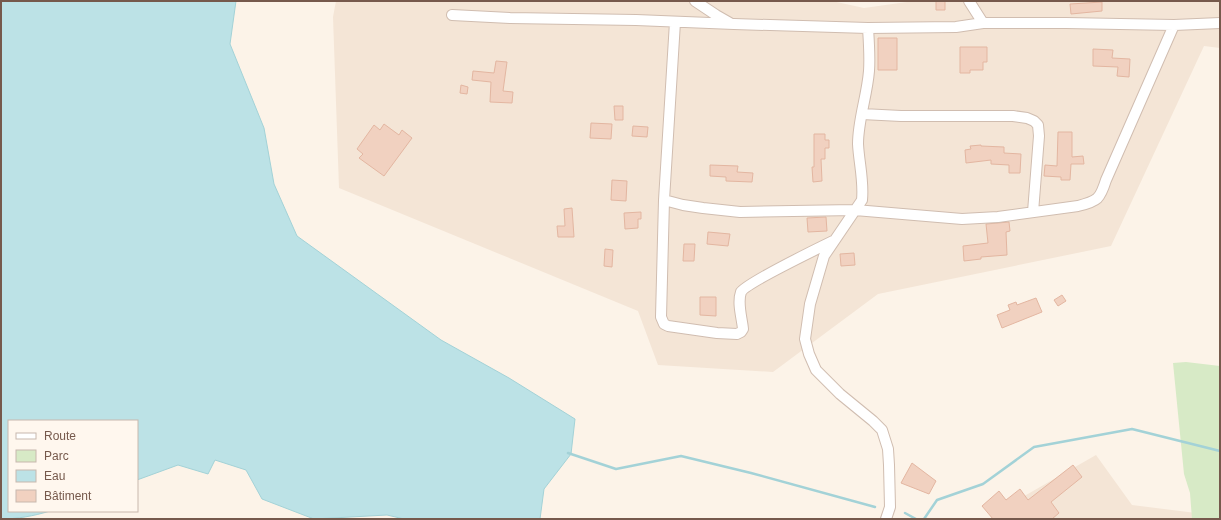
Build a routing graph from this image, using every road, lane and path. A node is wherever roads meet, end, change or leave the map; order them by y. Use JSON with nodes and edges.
{"nodes":[{"id":1,"x":695,"y":1,"type":"edge"},
{"id":2,"x":969,"y":1,"type":"edge"},
{"id":3,"x":452,"y":15,"type":"dead end"},
{"id":4,"x":675,"y":22,"type":"junction"},
{"id":5,"x":983,"y":23,"type":"junction"},
{"id":6,"x":1220,"y":23,"type":"edge"},
{"id":7,"x":734,"y":24,"type":"junction"},
{"id":8,"x":1174,"y":25,"type":"junction"},
{"id":9,"x":868,"y":28,"type":"junction"},
{"id":10,"x":862,"y":114,"type":"junction"},
{"id":11,"x":664,"y":200,"type":"junction"},
{"id":12,"x":855,"y":210,"type":"junction"},
{"id":13,"x":1033,"y":212,"type":"junction"},
{"id":14,"x":834,"y":240,"type":"junction"},
{"id":15,"x":886,"y":519,"type":"edge"}],
"edges":[{"from":1,"to":7,"type":"street"},
{"from":2,"to":5,"type":"street"},
{"from":3,"to":4,"type":"street"},
{"from":4,"to":7,"type":"street"},
{"from":4,"to":11,"type":"street"},
{"from":5,"to":8,"type":"street"},
{"from":5,"to":9,"type":"street"},
{"from":6,"to":8,"type":"street"},
{"from":7,"to":9,"type":"street"},
{"from":8,"to":13,"type":"street"},
{"from":9,"to":10,"type":"street"},
{"from":10,"to":12,"type":"street"},
{"from":10,"to":13,"type":"street"},
{"from":11,"to":12,"type":"street"},
{"from":11,"to":14,"type":"street"},
{"from":12,"to":13,"type":"street"},
{"from":12,"to":14,"type":"street"},
{"from":14,"to":15,"type":"street"}]}
